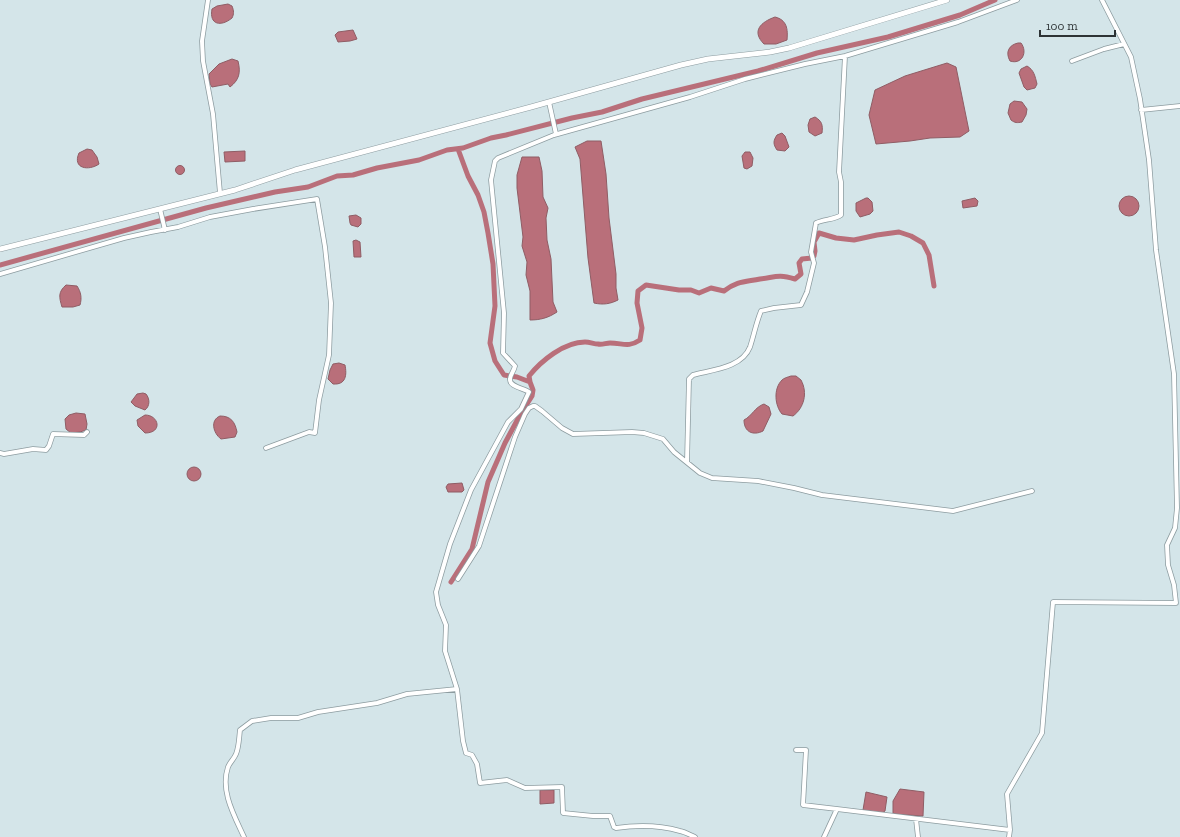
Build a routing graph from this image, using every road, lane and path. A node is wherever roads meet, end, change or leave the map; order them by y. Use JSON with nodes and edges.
{"nodes":[{"id":1,"x":208,"y":0,"type":"edge"},
{"id":2,"x":947,"y":0,"type":"edge"},
{"id":3,"x":1017,"y":0,"type":"edge"},
{"id":4,"x":1102,"y":0,"type":"edge"},
{"id":5,"x":1124,"y":44,"type":"junction"},
{"id":6,"x":845,"y":56,"type":"junction"},
{"id":7,"x":1072,"y":61,"type":"dead end"},
{"id":8,"x":549,"y":102,"type":"junction"},
{"id":9,"x":1180,"y":106,"type":"edge"},
{"id":10,"x":1141,"y":110,"type":"junction"},
{"id":11,"x":556,"y":133,"type":"junction"},
{"id":12,"x":220,"y":193,"type":"junction"},
{"id":13,"x":160,"y":209,"type":"junction"},
{"id":14,"x":165,"y":230,"type":"junction"},
{"id":15,"x":0,"y":249,"type":"edge"},
{"id":16,"x":0,"y":274,"type":"edge"},
{"id":17,"x":87,"y":432,"type":"dead end"},
{"id":18,"x":266,"y":448,"type":"dead end"},
{"id":19,"x":0,"y":453,"type":"edge"},
{"id":20,"x":687,"y":462,"type":"junction"},
{"id":21,"x":1032,"y":490,"type":"dead end"},
{"id":22,"x":458,"y":579,"type":"dead end"},
{"id":23,"x":457,"y":689,"type":"junction"},
{"id":24,"x":796,"y":750,"type":"dead end"},
{"id":25,"x":837,"y":809,"type":"junction"},
{"id":26,"x":916,"y":819,"type":"junction"},
{"id":27,"x":1010,"y":830,"type":"junction"},
{"id":28,"x":244,"y":837,"type":"edge"},
{"id":29,"x":695,"y":837,"type":"edge"},
{"id":30,"x":824,"y":837,"type":"edge"},
{"id":31,"x":918,"y":837,"type":"edge"},
{"id":32,"x":1009,"y":837,"type":"edge"}],
"edges":[{"from":1,"to":12,"type":"street"},
{"from":2,"to":8,"type":"street"},
{"from":3,"to":6,"type":"street"},
{"from":4,"to":5,"type":"street"},
{"from":5,"to":7,"type":"street"},
{"from":5,"to":10,"type":"street"},
{"from":6,"to":11,"type":"street"},
{"from":6,"to":20,"type":"street"},
{"from":8,"to":11,"type":"street"},
{"from":8,"to":12,"type":"street"},
{"from":9,"to":10,"type":"street"},
{"from":10,"to":27,"type":"street"},
{"from":11,"to":23,"type":"street"},
{"from":12,"to":13,"type":"street"},
{"from":13,"to":14,"type":"street"},
{"from":13,"to":15,"type":"street"},
{"from":14,"to":16,"type":"street"},
{"from":14,"to":18,"type":"street"},
{"from":17,"to":19,"type":"street"},
{"from":20,"to":21,"type":"street"},
{"from":20,"to":22,"type":"street"},
{"from":23,"to":28,"type":"street"},
{"from":23,"to":29,"type":"street"},
{"from":24,"to":25,"type":"street"},
{"from":25,"to":26,"type":"street"},
{"from":25,"to":30,"type":"street"},
{"from":26,"to":27,"type":"street"},
{"from":26,"to":31,"type":"street"},
{"from":27,"to":32,"type":"street"}]}
